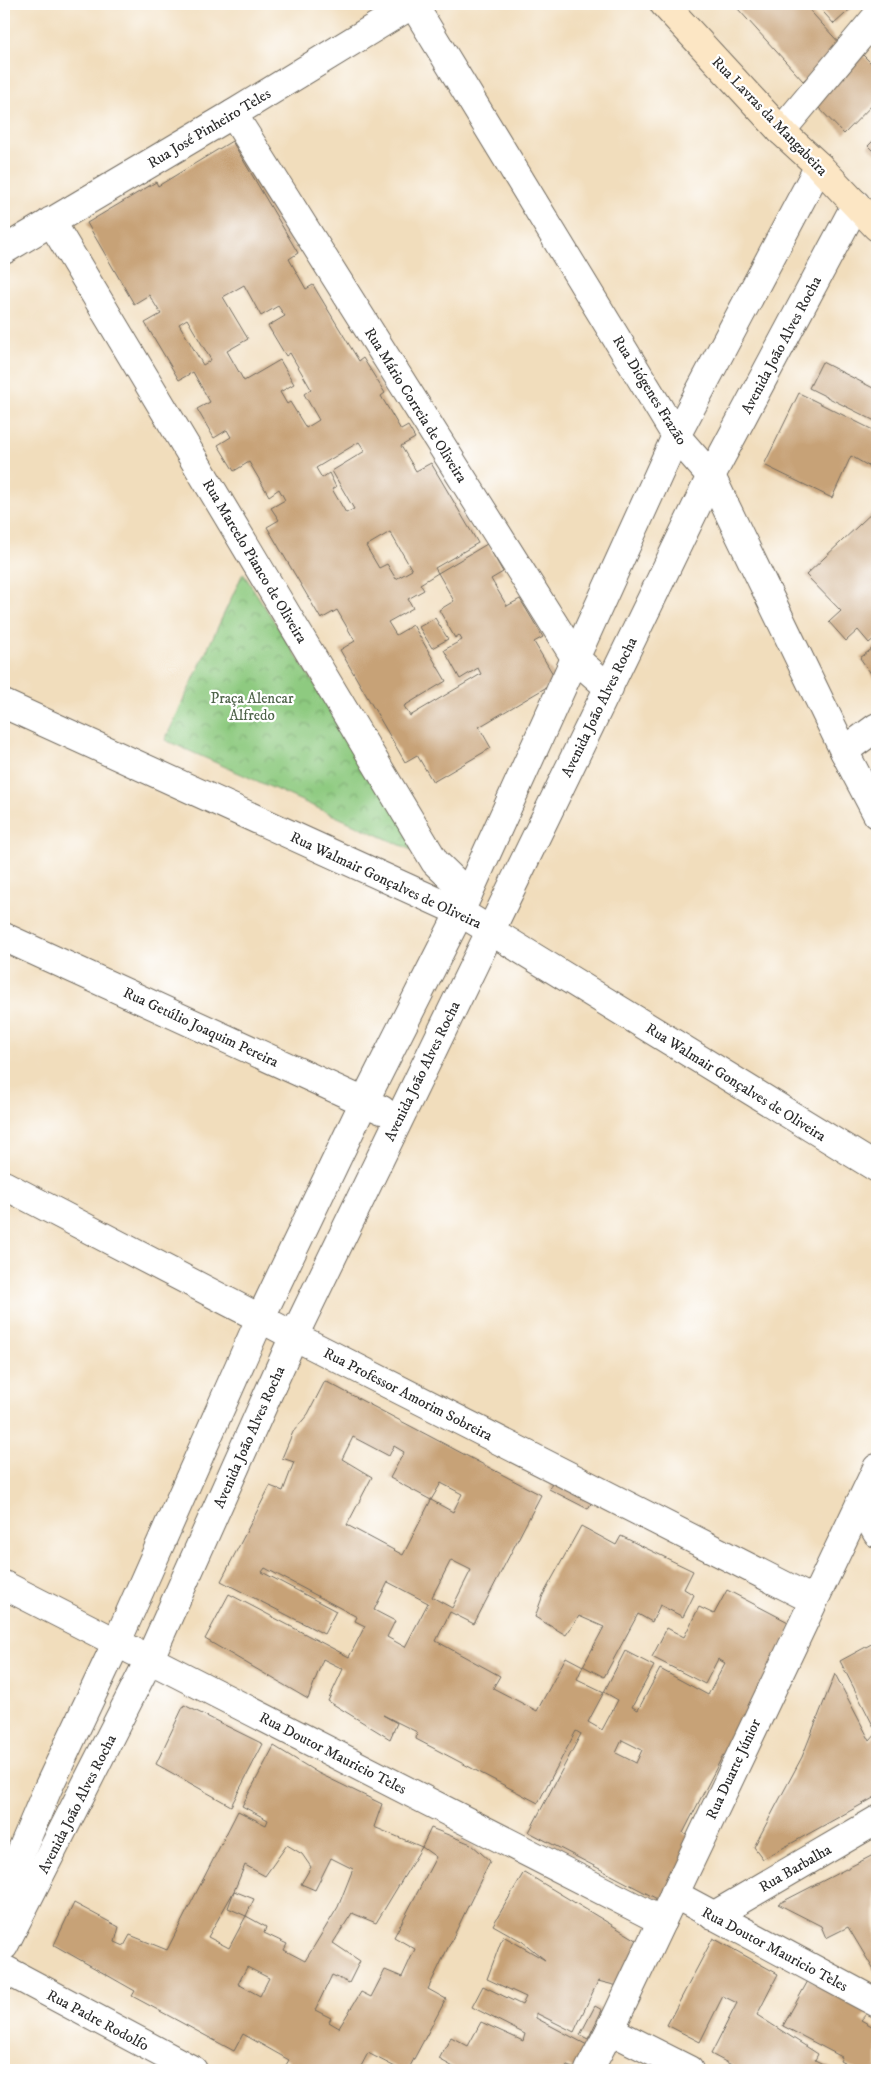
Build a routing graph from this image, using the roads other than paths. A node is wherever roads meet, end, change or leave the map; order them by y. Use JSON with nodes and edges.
{"nodes":[{"id":1,"x":413,"y":4,"type":"edge"},
{"id":2,"x":664,"y":4,"type":"edge"},
{"id":3,"x":877,"y":16,"type":"edge"},
{"id":4,"x":233,"y":114,"type":"junction"},
{"id":5,"x":781,"y":131,"type":"junction"},
{"id":6,"x":819,"y":166,"type":"junction"},
{"id":7,"x":856,"y":204,"type":"junction"},
{"id":8,"x":51,"y":221,"type":"junction"},
{"id":9,"x":877,"y":226,"type":"edge"},
{"id":10,"x":4,"y":250,"type":"edge"},
{"id":11,"x":676,"y":436,"type":"junction"},
{"id":12,"x":711,"y":476,"type":"junction"},
{"id":13,"x":576,"y":658,"type":"junction"},
{"id":14,"x":609,"y":688,"type":"junction"},
{"id":15,"x":4,"y":704,"type":"edge"},
{"id":16,"x":877,"y":727,"type":"edge"},
{"id":17,"x":844,"y":751,"type":"junction"},
{"id":18,"x":877,"y":814,"type":"edge"},
{"id":19,"x":464,"y":903,"type":"junction"},
{"id":20,"x":490,"y":930,"type":"junction"},
{"id":21,"x":4,"y":937,"type":"edge"},
{"id":22,"x":364,"y":1102,"type":"junction"},
{"id":23,"x":399,"y":1118,"type":"junction"},
{"id":24,"x":877,"y":1168,"type":"edge"},
{"id":25,"x":4,"y":1185,"type":"edge"},
{"id":26,"x":260,"y":1319,"type":"junction"},
{"id":27,"x":294,"y":1336,"type":"junction"},
{"id":28,"x":877,"y":1468,"type":"edge"},
{"id":29,"x":179,"y":1501,"type":"junction"},
{"id":30,"x":860,"y":1503,"type":"junction"},
{"id":31,"x":212,"y":1520,"type":"junction"},
{"id":32,"x":877,"y":1533,"type":"edge"},
{"id":33,"x":4,"y":1585,"type":"edge"},
{"id":34,"x":813,"y":1600,"type":"junction"},
{"id":35,"x":116,"y":1644,"type":"junction"},
{"id":36,"x":149,"y":1660,"type":"junction"},
{"id":37,"x":48,"y":1788,"type":"junction"},
{"id":38,"x":76,"y":1807,"type":"junction"},
{"id":39,"x":877,"y":1820,"type":"edge"},
{"id":40,"x":4,"y":1892,"type":"edge"},
{"id":41,"x":674,"y":1894,"type":"junction"},
{"id":42,"x":713,"y":1916,"type":"junction"},
{"id":43,"x":662,"y":1921,"type":"junction"},
{"id":44,"x":4,"y":1946,"type":"edge"},
{"id":45,"x":4,"y":1969,"type":"edge"},
{"id":46,"x":877,"y":2003,"type":"edge"},
{"id":47,"x":610,"y":2030,"type":"junction"},
{"id":48,"x":193,"y":2070,"type":"edge"},
{"id":49,"x":589,"y":2070,"type":"edge"},
{"id":50,"x":689,"y":2070,"type":"edge"}],
"edges":[{"from":1,"to":4,"type":"street","name":"Rua José Pinheiro Teles"},
{"from":1,"to":11,"type":"street","name":"Rua Diógenes Frazão"},
{"from":2,"to":5,"type":"street","name":"Rua Lavras da Mangabeira"},
{"from":3,"to":5,"type":"street"},
{"from":4,"to":8,"type":"street","name":"Rua José Pinheiro Teles"},
{"from":4,"to":13,"type":"street","name":"Rua Mário Correia de Oliveira"},
{"from":5,"to":6,"type":"street","name":"Rua Lavras da Mangabeira"},
{"from":6,"to":7,"type":"street","name":"Rua Lavras da Mangabeira"},
{"from":6,"to":11,"type":"street","name":"Avenida João Alves Rocha"},
{"from":7,"to":9,"type":"street","name":"Rua Lavras da Mangabeira"},
{"from":7,"to":12,"type":"street","name":"Avenida João Alves Rocha"},
{"from":8,"to":10,"type":"street","name":"Rua José Pinheiro Teles"},
{"from":8,"to":19,"type":"street","name":"Rua Marcelo Pianco de Oliveira"},
{"from":11,"to":12,"type":"street","name":"Rua Diógenes Frazão"},
{"from":11,"to":13,"type":"street","name":"Avenida João Alves Rocha"},
{"from":12,"to":14,"type":"street","name":"Avenida João Alves Rocha"},
{"from":12,"to":17,"type":"street","name":"Rua Diógenes Frazão"},
{"from":13,"to":14,"type":"street","name":"Rua Mário Correia de Oliveira"},
{"from":13,"to":19,"type":"street","name":"Avenida João Alves Rocha"},
{"from":14,"to":20,"type":"street","name":"Avenida João Alves Rocha"},
{"from":15,"to":19,"type":"street","name":"Rua Walmair Gonçalves de Oliveira"},
{"from":16,"to":17,"type":"street"},
{"from":17,"to":18,"type":"street","name":"Rua Diógenes Frazão"},
{"from":19,"to":20,"type":"street","name":"Rua Walmair Gonçalves de Oliveira"},
{"from":19,"to":22,"type":"street","name":"Avenida João Alves Rocha"},
{"from":20,"to":23,"type":"street","name":"Avenida João Alves Rocha"},
{"from":20,"to":24,"type":"street","name":"Rua Walmair Gonçalves de Oliveira"},
{"from":21,"to":22,"type":"street","name":"Rua Getúlio Joaquim Pereira"},
{"from":22,"to":23,"type":"street","name":"Rua Getúlio Joaquim Pereira"},
{"from":22,"to":26,"type":"street","name":"Avenida João Alves Rocha"},
{"from":23,"to":27,"type":"street","name":"Avenida João Alves Rocha"},
{"from":25,"to":26,"type":"street","name":"Rua Professor Amorim Sobreira"},
{"from":26,"to":27,"type":"street","name":"Rua Professor Amorim Sobreira"},
{"from":26,"to":29,"type":"street","name":"Avenida João Alves Rocha"},
{"from":27,"to":31,"type":"street","name":"Avenida João Alves Rocha"},
{"from":27,"to":34,"type":"street","name":"Rua Professor Amorim Sobreira"},
{"from":28,"to":30,"type":"street","name":"Rua Duarte Júnior"},
{"from":29,"to":31,"type":"street"},
{"from":29,"to":35,"type":"street","name":"Avenida João Alves Rocha"},
{"from":30,"to":32,"type":"street"},
{"from":30,"to":34,"type":"street","name":"Rua Duarte Júnior"},
{"from":31,"to":36,"type":"street","name":"Avenida João Alves Rocha"},
{"from":33,"to":35,"type":"street","name":"Rua Doutor Mauricio Teles"},
{"from":34,"to":41,"type":"street","name":"Rua Duarte Júnior"},
{"from":35,"to":36,"type":"street","name":"Rua Doutor Mauricio Teles"},
{"from":35,"to":37,"type":"street","name":"Avenida João Alves Rocha"},
{"from":36,"to":38,"type":"street","name":"Avenida João Alves Rocha"},
{"from":36,"to":43,"type":"street","name":"Rua Doutor Mauricio Teles"},
{"from":37,"to":38,"type":"street"},
{"from":37,"to":40,"type":"street","name":"Avenida João Alves Rocha"},
{"from":38,"to":44,"type":"street","name":"Avenida João Alves Rocha"},
{"from":39,"to":42,"type":"street","name":"Rua Barbalha"},
{"from":41,"to":42,"type":"street","name":"Rua Doutor Mauricio Teles"},
{"from":41,"to":43,"type":"street","name":"Rua Duarte Júnior"},
{"from":42,"to":46,"type":"street","name":"Rua Doutor Mauricio Teles"},
{"from":43,"to":47,"type":"street","name":"Rua Duarte Júnior"},
{"from":45,"to":48,"type":"street","name":"Rua Padre Rodolfo"},
{"from":47,"to":49,"type":"street","name":"Rua Duarte Júnior"},
{"from":47,"to":50,"type":"street"}]}
